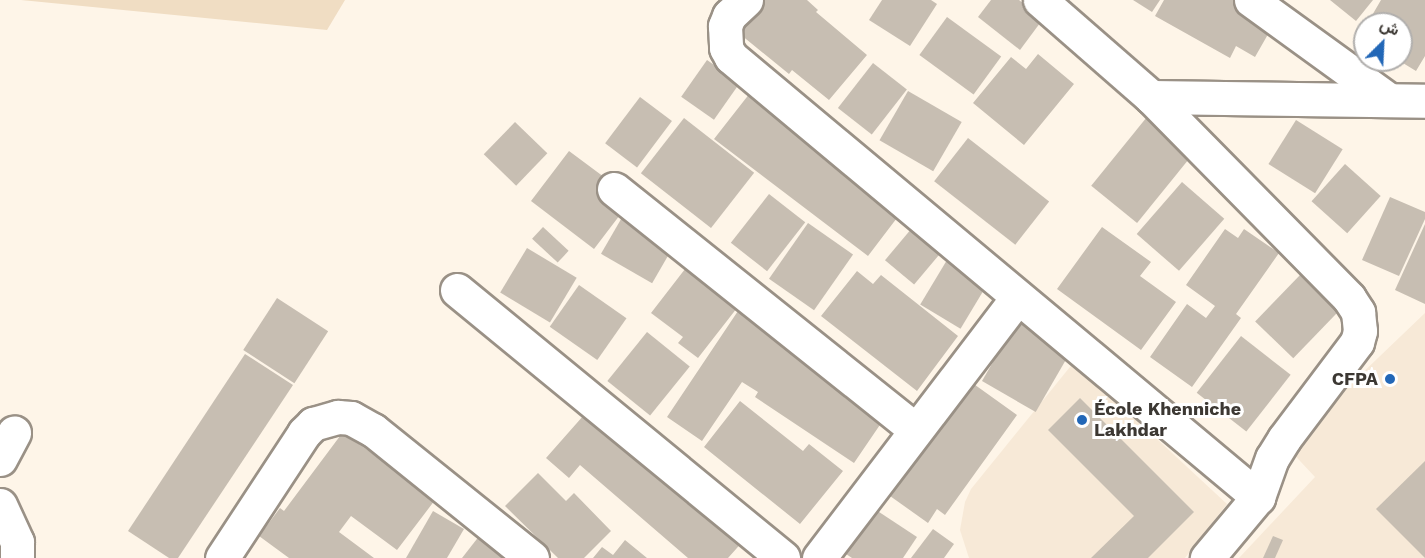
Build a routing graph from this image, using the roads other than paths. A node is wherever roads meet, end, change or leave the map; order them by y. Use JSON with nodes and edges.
{"nodes":[{"id":1,"x":746,"y":0,"type":"edge"},
{"id":2,"x":1040,"y":0,"type":"edge"},
{"id":3,"x":1251,"y":0,"type":"edge"},
{"id":4,"x":1151,"y":97,"type":"junction"},
{"id":5,"x":1388,"y":99,"type":"junction"},
{"id":6,"x":1425,"y":101,"type":"edge"},
{"id":7,"x":614,"y":189,"type":"dead end"},
{"id":8,"x":458,"y":290,"type":"dead end"},
{"id":9,"x":1018,"y":297,"type":"junction"},
{"id":10,"x":916,"y":430,"type":"junction"},
{"id":11,"x":1258,"y":497,"type":"junction"},
{"id":12,"x":0,"y":505,"type":"edge"},
{"id":13,"x":237,"y":552,"type":"edge"},
{"id":14,"x":17,"y":558,"type":"edge"},
{"id":15,"x":532,"y":558,"type":"edge"},
{"id":16,"x":783,"y":558,"type":"edge"},
{"id":17,"x":819,"y":558,"type":"edge"},
{"id":18,"x":1207,"y":558,"type":"edge"}],
"edges":[{"from":1,"to":9,"type":"street"},
{"from":2,"to":4,"type":"street"},
{"from":3,"to":5,"type":"street"},
{"from":4,"to":5,"type":"street"},
{"from":4,"to":11,"type":"street"},
{"from":5,"to":6,"type":"street"},
{"from":7,"to":10,"type":"street"},
{"from":8,"to":16,"type":"street"},
{"from":9,"to":10,"type":"street"},
{"from":9,"to":11,"type":"street"},
{"from":10,"to":17,"type":"street"},
{"from":11,"to":18,"type":"street"},
{"from":12,"to":14,"type":"street"},
{"from":13,"to":15,"type":"street"}]}
